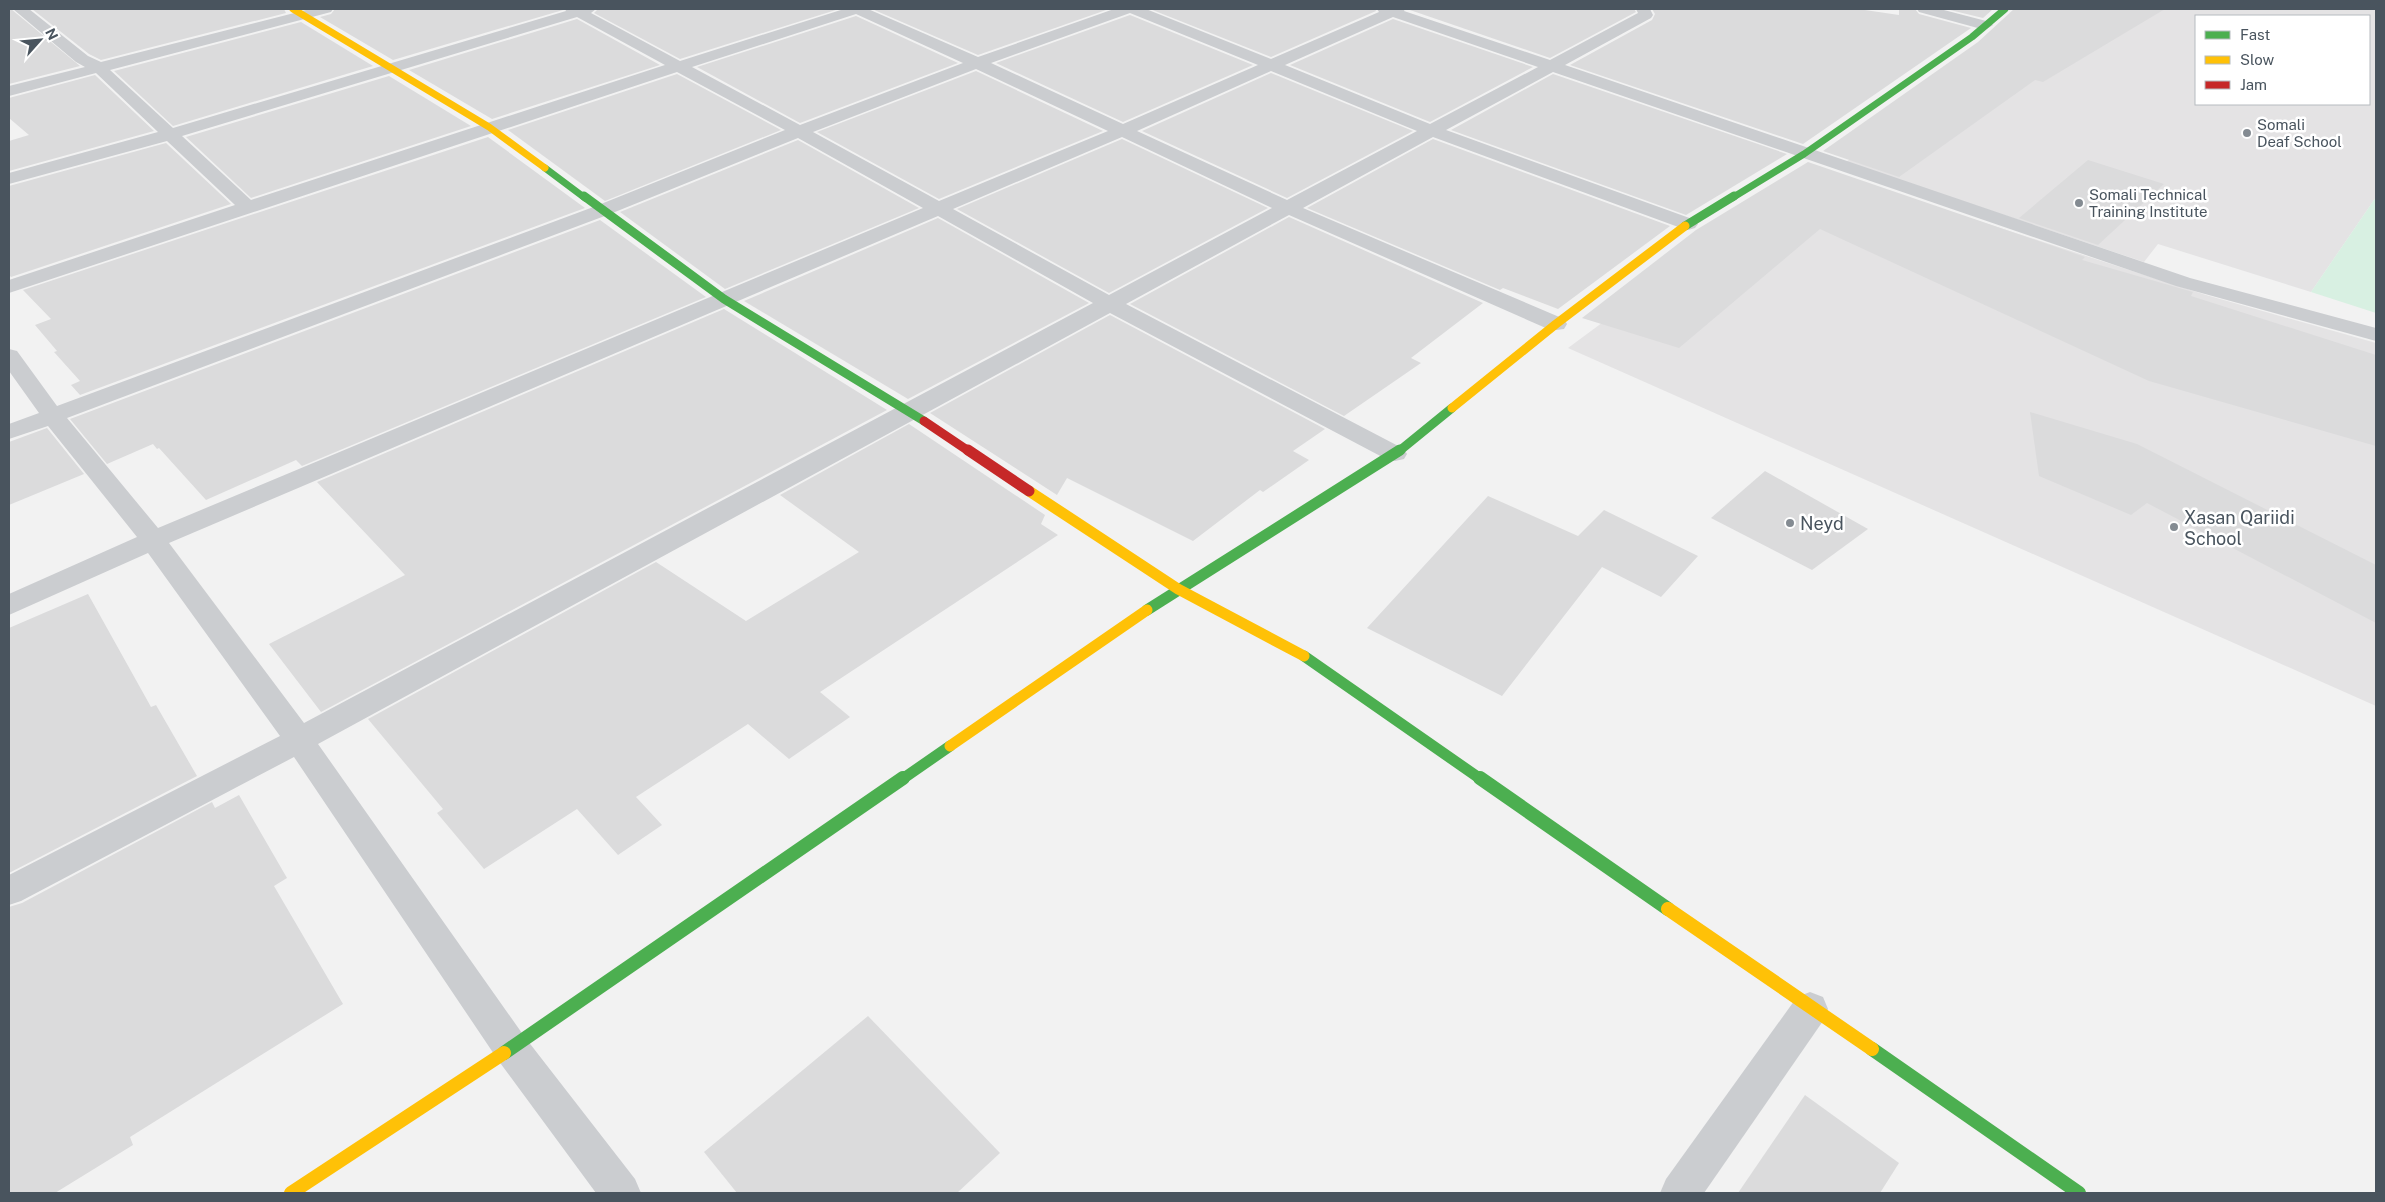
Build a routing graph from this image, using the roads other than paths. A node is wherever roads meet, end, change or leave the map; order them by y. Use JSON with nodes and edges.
{"nodes":[{"id":1,"x":326,"y":9,"type":"edge"},
{"id":2,"x":857,"y":9,"type":"edge"},
{"id":3,"x":1127,"y":9,"type":"edge"},
{"id":4,"x":1134,"y":9,"type":"edge"},
{"id":5,"x":1643,"y":9,"type":"edge"},
{"id":6,"x":1924,"y":9,"type":"edge"},
{"id":7,"x":2005,"y":9,"type":"edge"},
{"id":8,"x":580,"y":10,"type":"edge"},
{"id":9,"x":1391,"y":10,"type":"edge"},
{"id":10,"x":30,"y":11,"type":"edge"},
{"id":11,"x":298,"y":12,"type":"edge"},
{"id":12,"x":9,"y":19,"type":"edge"},
{"id":13,"x":1986,"y":25,"type":"junction"},
{"id":14,"x":977,"y":63,"type":"junction"},
{"id":15,"x":1548,"y":65,"type":"junction"},
{"id":16,"x":1273,"y":66,"type":"junction"},
{"id":17,"x":679,"y":67,"type":"junction"},
{"id":18,"x":98,"y":68,"type":"junction"},
{"id":19,"x":391,"y":68,"type":"junction"},
{"id":20,"x":9,"y":91,"type":"edge"},
{"id":21,"x":489,"y":127,"type":"junction"},
{"id":22,"x":1430,"y":130,"type":"junction"},
{"id":23,"x":799,"y":131,"type":"junction"},
{"id":24,"x":1122,"y":131,"type":"junction"},
{"id":25,"x":168,"y":134,"type":"junction"},
{"id":26,"x":1804,"y":154,"type":"junction"},
{"id":27,"x":9,"y":179,"type":"edge"},
{"id":28,"x":248,"y":207,"type":"junction"},
{"id":29,"x":938,"y":208,"type":"junction"},
{"id":30,"x":1288,"y":208,"type":"junction"},
{"id":31,"x":603,"y":210,"type":"junction"},
{"id":32,"x":1688,"y":224,"type":"junction"},
{"id":33,"x":9,"y":287,"type":"edge"},
{"id":34,"x":724,"y":299,"type":"junction"},
{"id":35,"x":1110,"y":304,"type":"junction"},
{"id":36,"x":1556,"y":324,"type":"junction"},
{"id":37,"x":2376,"y":335,"type":"edge"},
{"id":38,"x":9,"y":356,"type":"edge"},
{"id":39,"x":908,"y":411,"type":"junction"},
{"id":40,"x":52,"y":415,"type":"junction"},
{"id":41,"x":9,"y":432,"type":"edge"},
{"id":42,"x":1395,"y":454,"type":"junction"},
{"id":43,"x":153,"y":540,"type":"junction"},
{"id":44,"x":1178,"y":589,"type":"junction"},
{"id":45,"x":9,"y":605,"type":"edge"},
{"id":46,"x":299,"y":740,"type":"junction"},
{"id":47,"x":9,"y":891,"type":"edge"},
{"id":48,"x":1810,"y":1008,"type":"junction"},
{"id":49,"x":511,"y":1048,"type":"junction"},
{"id":50,"x":291,"y":1193,"type":"edge"},
{"id":51,"x":621,"y":1193,"type":"edge"},
{"id":52,"x":1680,"y":1193,"type":"edge"},
{"id":53,"x":2079,"y":1193,"type":"edge"}],
"edges":[{"from":1,"to":11,"type":"street"},
{"from":2,"to":14,"type":"street"},
{"from":2,"to":17,"type":"street"},
{"from":3,"to":14,"type":"street"},
{"from":4,"to":16,"type":"street"},
{"from":5,"to":15,"type":"street"},
{"from":6,"to":13,"type":"street"},
{"from":7,"to":13,"type":"street"},
{"from":8,"to":17,"type":"street"},
{"from":8,"to":19,"type":"street"},
{"from":9,"to":15,"type":"street"},
{"from":9,"to":16,"type":"street"},
{"from":10,"to":12,"type":"street"},
{"from":10,"to":18,"type":"street"},
{"from":11,"to":18,"type":"street"},
{"from":11,"to":19,"type":"street"},
{"from":13,"to":26,"type":"street"},
{"from":14,"to":23,"type":"street"},
{"from":14,"to":24,"type":"street"},
{"from":15,"to":22,"type":"street"},
{"from":15,"to":26,"type":"street"},
{"from":16,"to":22,"type":"street"},
{"from":16,"to":24,"type":"street"},
{"from":17,"to":21,"type":"street"},
{"from":17,"to":23,"type":"street"},
{"from":18,"to":20,"type":"street"},
{"from":18,"to":25,"type":"street"},
{"from":19,"to":21,"type":"street"},
{"from":19,"to":25,"type":"street"},
{"from":21,"to":28,"type":"street"},
{"from":21,"to":31,"type":"street"},
{"from":22,"to":30,"type":"street"},
{"from":22,"to":32,"type":"street"},
{"from":23,"to":29,"type":"street"},
{"from":23,"to":31,"type":"street"},
{"from":24,"to":29,"type":"street"},
{"from":24,"to":30,"type":"street"},
{"from":25,"to":27,"type":"street"},
{"from":25,"to":28,"type":"street"},
{"from":26,"to":32,"type":"street"},
{"from":26,"to":37,"type":"street"},
{"from":28,"to":33,"type":"street"},
{"from":29,"to":34,"type":"street"},
{"from":29,"to":35,"type":"street"},
{"from":30,"to":35,"type":"street"},
{"from":30,"to":36,"type":"street"},
{"from":31,"to":34,"type":"street"},
{"from":31,"to":40,"type":"street"},
{"from":32,"to":36,"type":"street"},
{"from":34,"to":39,"type":"street"},
{"from":34,"to":43,"type":"street"},
{"from":35,"to":39,"type":"street"},
{"from":35,"to":42,"type":"street"},
{"from":36,"to":42,"type":"street"},
{"from":38,"to":40,"type":"street"},
{"from":39,"to":44,"type":"street"},
{"from":39,"to":46,"type":"street"},
{"from":40,"to":41,"type":"street"},
{"from":40,"to":43,"type":"street"},
{"from":42,"to":44,"type":"street"},
{"from":43,"to":45,"type":"street"},
{"from":43,"to":46,"type":"street"},
{"from":44,"to":48,"type":"street"},
{"from":44,"to":49,"type":"street"},
{"from":46,"to":47,"type":"street"},
{"from":46,"to":49,"type":"street"},
{"from":48,"to":52,"type":"street"},
{"from":48,"to":53,"type":"street"},
{"from":49,"to":50,"type":"street"},
{"from":49,"to":51,"type":"street"}]}
